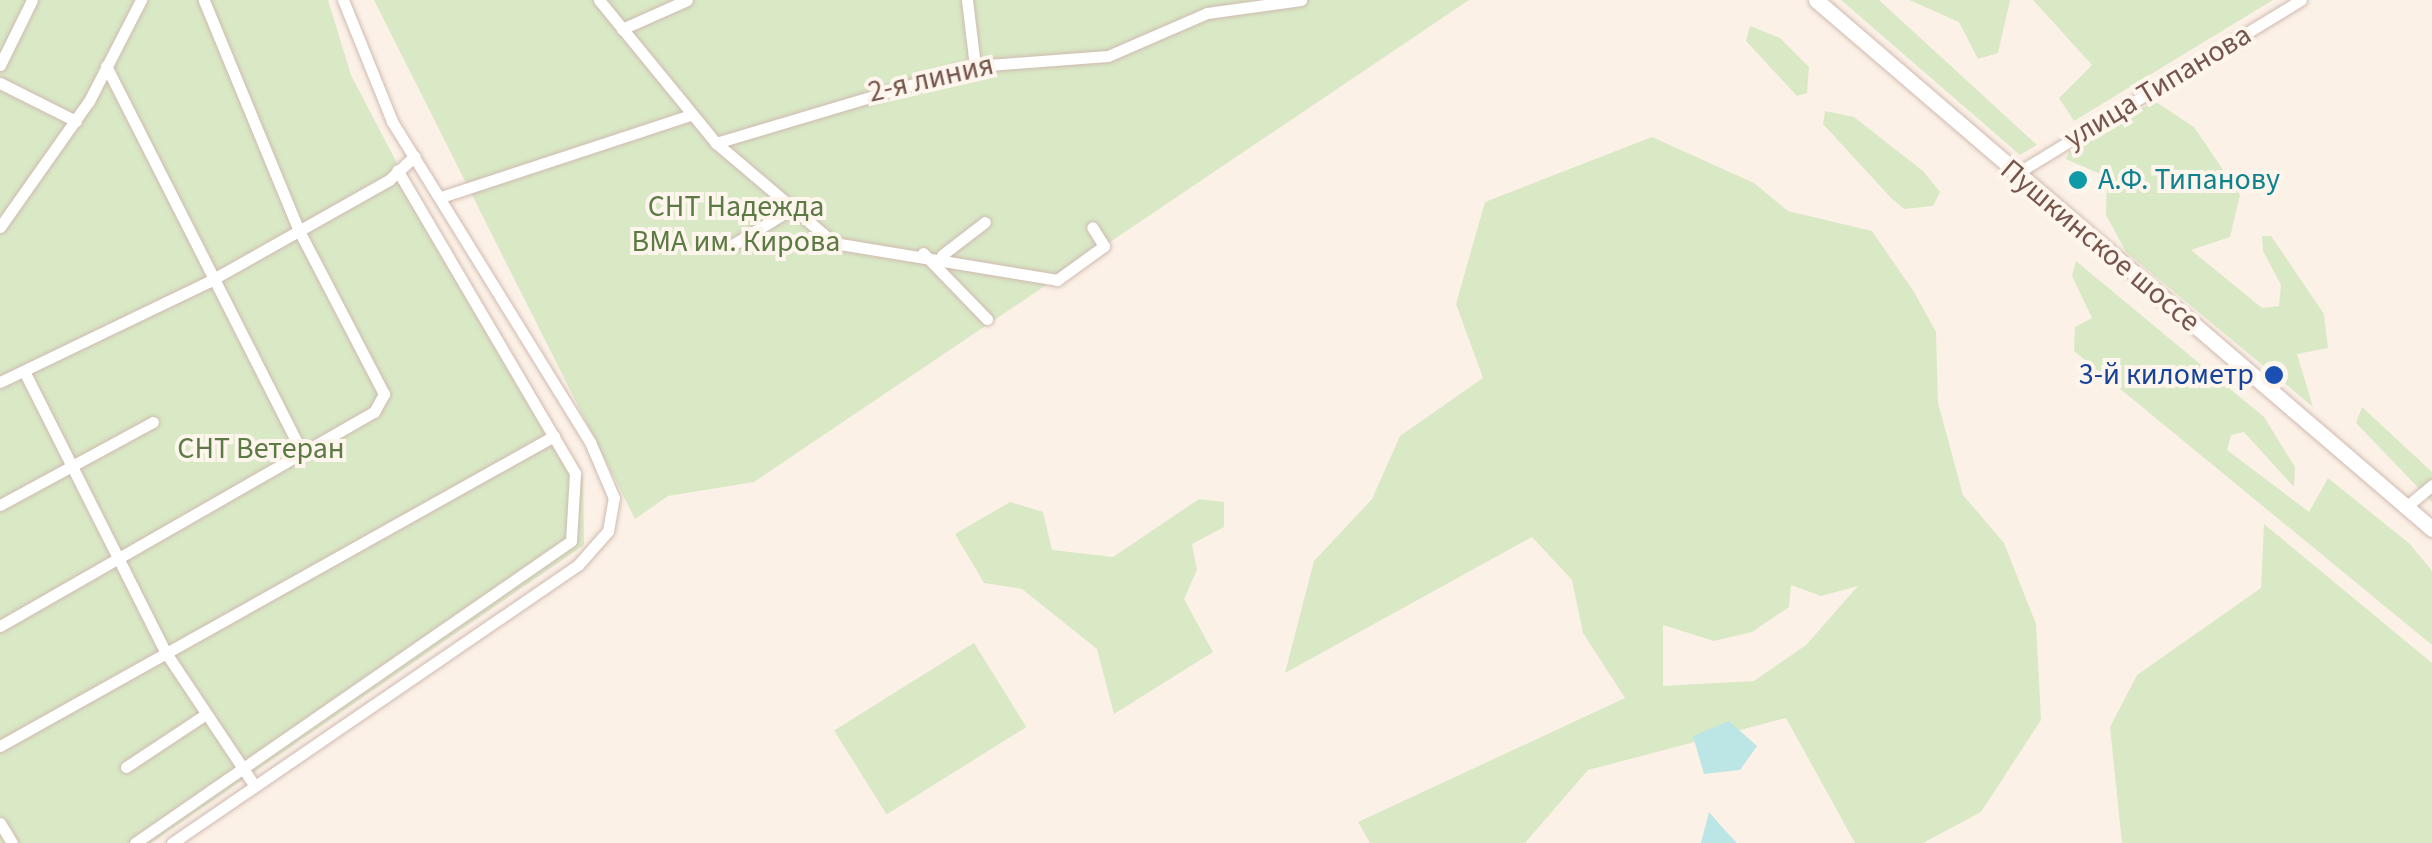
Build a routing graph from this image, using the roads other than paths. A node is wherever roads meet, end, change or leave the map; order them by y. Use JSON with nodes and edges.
{"nodes":[{"id":1,"x":32,"y":0,"type":"edge"},
{"id":2,"x":142,"y":0,"type":"edge"},
{"id":3,"x":204,"y":0,"type":"edge"},
{"id":4,"x":343,"y":0,"type":"edge"},
{"id":5,"x":600,"y":0,"type":"edge"},
{"id":6,"x":686,"y":0,"type":"edge"},
{"id":7,"x":967,"y":0,"type":"edge"},
{"id":8,"x":1301,"y":0,"type":"edge"},
{"id":9,"x":1816,"y":0,"type":"edge"},
{"id":10,"x":2301,"y":0,"type":"edge"},
{"id":11,"x":1247,"y":1,"type":"edge"},
{"id":12,"x":622,"y":29,"type":"junction"},
{"id":13,"x":0,"y":65,"type":"edge"},
{"id":14,"x":106,"y":66,"type":"junction"},
{"id":15,"x":975,"y":66,"type":"junction"},
{"id":16,"x":0,"y":83,"type":"edge"},
{"id":17,"x":691,"y":114,"type":"junction"},
{"id":18,"x":76,"y":121,"type":"junction"},
{"id":19,"x":716,"y":143,"type":"junction"},
{"id":20,"x":415,"y":156,"type":"junction"},
{"id":21,"x":396,"y":170,"type":"junction"},
{"id":22,"x":2014,"y":175,"type":"junction"},
{"id":23,"x":440,"y":197,"type":"junction"},
{"id":24,"x":793,"y":208,"type":"junction"},
{"id":25,"x":985,"y":222,"type":"dead end"},
{"id":26,"x":0,"y":225,"type":"edge"},
{"id":27,"x":1092,"y":227,"type":"dead end"},
{"id":28,"x":299,"y":230,"type":"junction"},
{"id":29,"x":734,"y":244,"type":"dead end"},
{"id":30,"x":923,"y":253,"type":"junction"},
{"id":31,"x":942,"y":255,"type":"junction"},
{"id":32,"x":208,"y":282,"type":"junction"},
{"id":33,"x":987,"y":319,"type":"dead end"},
{"id":34,"x":24,"y":371,"type":"junction"},
{"id":35,"x":0,"y":382,"type":"edge"},
{"id":36,"x":153,"y":422,"type":"dead end"},
{"id":37,"x":554,"y":436,"type":"junction"},
{"id":38,"x":302,"y":453,"type":"junction"},
{"id":39,"x":68,"y":466,"type":"junction"},
{"id":40,"x":2432,"y":484,"type":"edge"},
{"id":41,"x":0,"y":505,"type":"edge"},
{"id":42,"x":2406,"y":506,"type":"junction"},
{"id":43,"x":2432,"y":529,"type":"edge"},
{"id":44,"x":117,"y":560,"type":"junction"},
{"id":45,"x":0,"y":626,"type":"edge"},
{"id":46,"x":166,"y":653,"type":"junction"},
{"id":47,"x":206,"y":714,"type":"junction"},
{"id":48,"x":0,"y":746,"type":"edge"},
{"id":49,"x":126,"y":767,"type":"dead end"},
{"id":50,"x":243,"y":770,"type":"junction"},
{"id":51,"x":254,"y":785,"type":"junction"},
{"id":52,"x":0,"y":824,"type":"edge"},
{"id":53,"x":12,"y":843,"type":"edge"},
{"id":54,"x":135,"y":843,"type":"edge"},
{"id":55,"x":172,"y":843,"type":"edge"}],
"edges":[{"from":1,"to":13,"type":"street"},
{"from":2,"to":14,"type":"street"},
{"from":3,"to":28,"type":"street"},
{"from":4,"to":20,"type":"street"},
{"from":5,"to":12,"type":"street"},
{"from":6,"to":12,"type":"street"},
{"from":7,"to":15,"type":"street"},
{"from":8,"to":11,"type":"street","name":"2-я линия"},
{"from":9,"to":22,"type":"main road","name":"Пушкинское шоссе"},
{"from":10,"to":22,"type":"street","name":"улица Типанова"},
{"from":11,"to":15,"type":"street","name":"2-я линия"},
{"from":12,"to":17,"type":"street"},
{"from":14,"to":18,"type":"street"},
{"from":14,"to":32,"type":"street"},
{"from":15,"to":19,"type":"street","name":"2-я линия"},
{"from":16,"to":18,"type":"street"},
{"from":17,"to":19,"type":"street"},
{"from":17,"to":23,"type":"street"},
{"from":18,"to":26,"type":"street"},
{"from":19,"to":24,"type":"street"},
{"from":20,"to":21,"type":"street"},
{"from":20,"to":23,"type":"street"},
{"from":21,"to":28,"type":"street"},
{"from":21,"to":37,"type":"street"},
{"from":22,"to":42,"type":"main road","name":"Пушкинское шоссе"},
{"from":23,"to":51,"type":"street"},
{"from":24,"to":29,"type":"street"},
{"from":24,"to":30,"type":"street"},
{"from":25,"to":31,"type":"street"},
{"from":27,"to":31,"type":"street"},
{"from":28,"to":32,"type":"street"},
{"from":28,"to":38,"type":"street"},
{"from":30,"to":31,"type":"street"},
{"from":30,"to":33,"type":"street"},
{"from":32,"to":34,"type":"street"},
{"from":32,"to":38,"type":"street"},
{"from":34,"to":35,"type":"street"},
{"from":34,"to":39,"type":"street"},
{"from":36,"to":39,"type":"street"},
{"from":37,"to":46,"type":"street"},
{"from":37,"to":50,"type":"street"},
{"from":38,"to":44,"type":"street"},
{"from":39,"to":41,"type":"street"},
{"from":39,"to":44,"type":"street"},
{"from":40,"to":42,"type":"street"},
{"from":42,"to":43,"type":"main road","name":"Пушкинское шоссе"},
{"from":44,"to":45,"type":"street"},
{"from":44,"to":46,"type":"street"},
{"from":46,"to":47,"type":"street"},
{"from":46,"to":48,"type":"street"},
{"from":47,"to":49,"type":"street"},
{"from":47,"to":50,"type":"street"},
{"from":50,"to":51,"type":"street"},
{"from":50,"to":54,"type":"street"},
{"from":51,"to":55,"type":"street"},
{"from":52,"to":53,"type":"street"}]}
